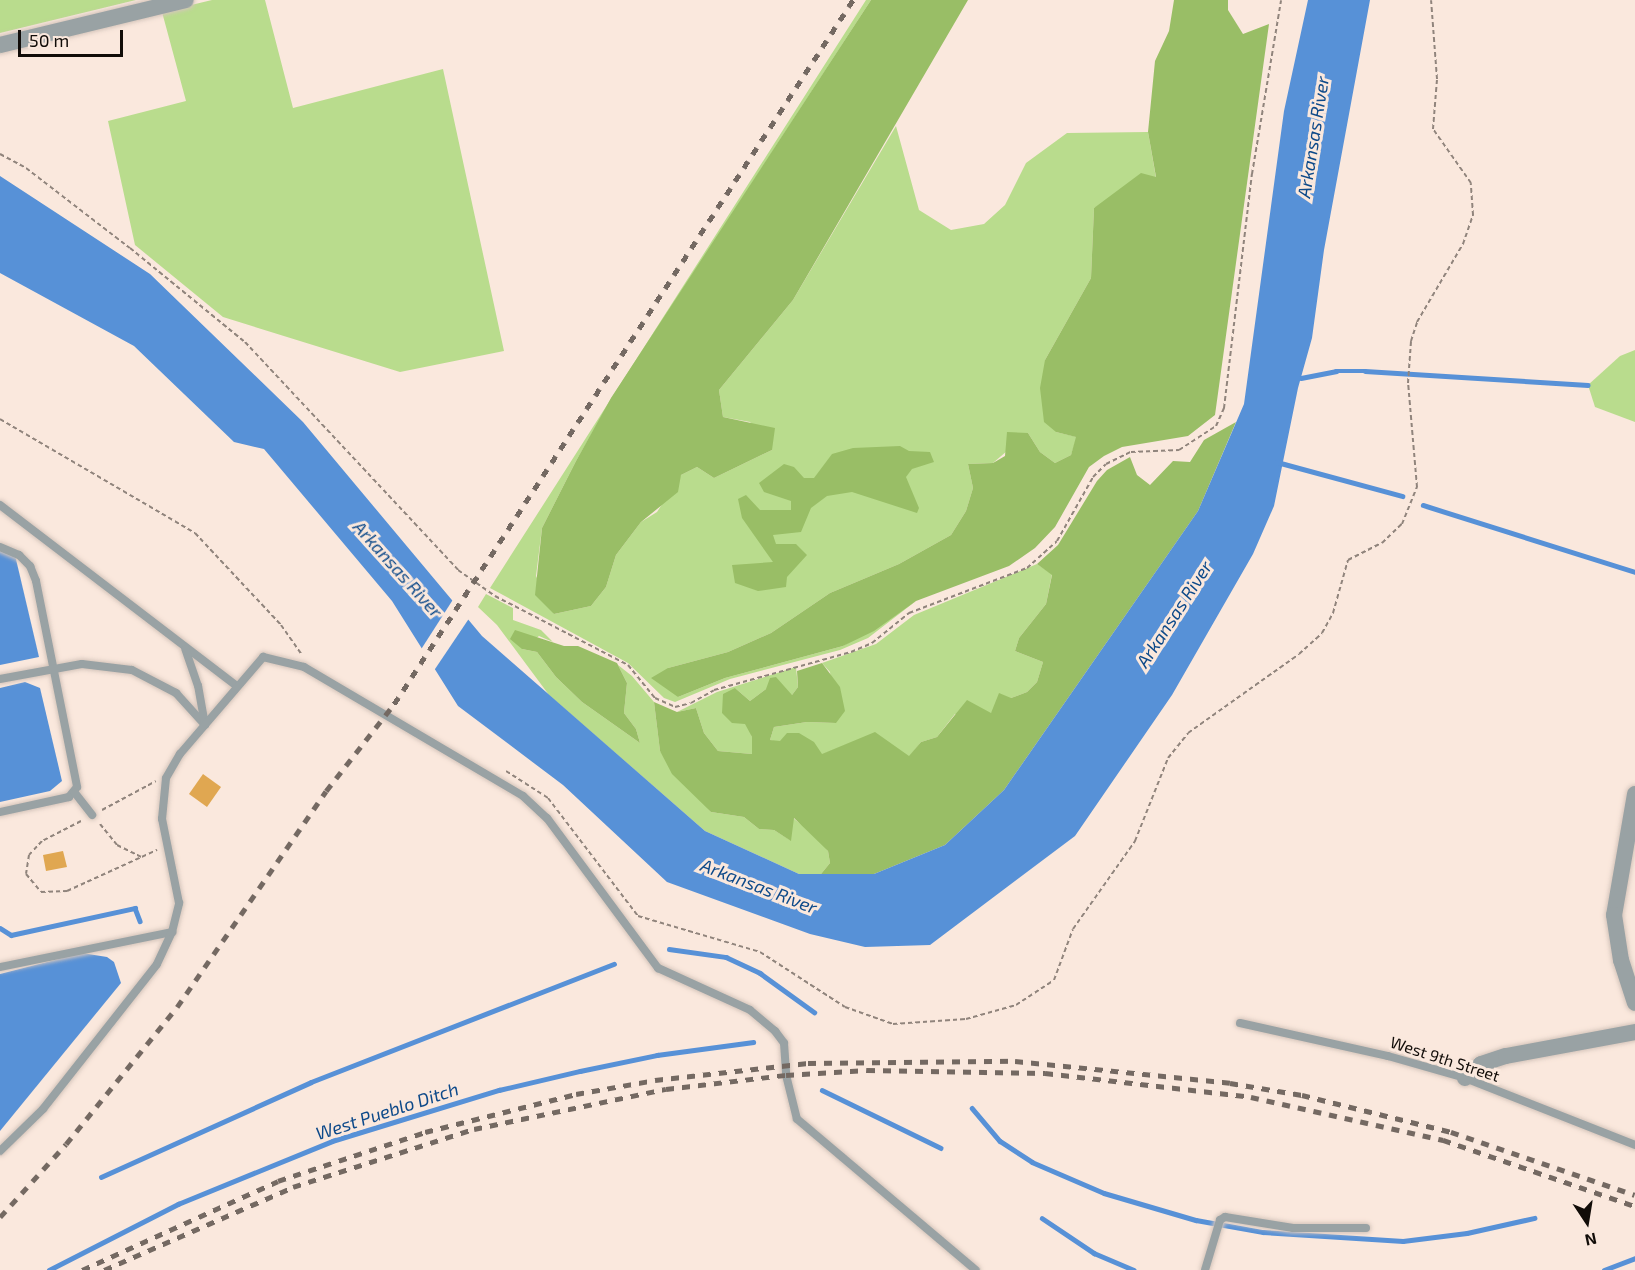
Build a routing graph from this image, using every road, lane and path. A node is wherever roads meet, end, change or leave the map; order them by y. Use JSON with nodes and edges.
{"nodes":[{"id":1,"x":186,"y":0,"type":"edge"},
{"id":2,"x":1281,"y":0,"type":"edge"},
{"id":3,"x":1431,"y":0,"type":"edge"},
{"id":4,"x":0,"y":45,"type":"edge"},
{"id":5,"x":0,"y":153,"type":"edge"},
{"id":6,"x":0,"y":419,"type":"edge"},
{"id":7,"x":0,"y":505,"type":"edge"},
{"id":8,"x":0,"y":547,"type":"edge"},
{"id":9,"x":185,"y":649,"type":"junction"},
{"id":10,"x":303,"y":656,"type":"dead end"},
{"id":11,"x":54,"y":667,"type":"junction"},
{"id":12,"x":0,"y":679,"type":"edge"},
{"id":13,"x":237,"y":686,"type":"junction"},
{"id":14,"x":205,"y":725,"type":"junction"},
{"id":15,"x":503,"y":770,"type":"dead end"},
{"id":16,"x":168,"y":774,"type":"junction"},
{"id":17,"x":75,"y":793,"type":"junction"},
{"id":18,"x":1635,"y":794,"type":"edge"},
{"id":19,"x":0,"y":812,"type":"edge"},
{"id":20,"x":92,"y":815,"type":"junction"},
{"id":21,"x":168,"y":845,"type":"junction"},
{"id":22,"x":141,"y":857,"type":"junction"},
{"id":23,"x":172,"y":932,"type":"junction"},
{"id":24,"x":0,"y":967,"type":"edge"},
{"id":25,"x":1635,"y":1003,"type":"edge"},
{"id":26,"x":1240,"y":1023,"type":"dead end"},
{"id":27,"x":1635,"y":1032,"type":"edge"},
{"id":28,"x":1465,"y":1078,"type":"junction"},
{"id":29,"x":1635,"y":1145,"type":"edge"},
{"id":30,"x":0,"y":1151,"type":"edge"},
{"id":31,"x":1366,"y":1228,"type":"dead end"},
{"id":32,"x":976,"y":1270,"type":"edge"},
{"id":33,"x":1205,"y":1270,"type":"edge"}],
"edges":[{"from":1,"to":4,"type":"street"},
{"from":2,"to":5,"type":"path"},
{"from":3,"to":15,"type":"path"},
{"from":6,"to":10,"type":"path"},
{"from":7,"to":9,"type":"lane"},
{"from":8,"to":11,"type":"lane"},
{"from":9,"to":13,"type":"lane"},
{"from":9,"to":14,"type":"lane"},
{"from":11,"to":12,"type":"lane"},
{"from":11,"to":14,"type":"lane"},
{"from":11,"to":17,"type":"lane"},
{"from":13,"to":14,"type":"lane"},
{"from":13,"to":32,"type":"lane"},
{"from":14,"to":16,"type":"lane"},
{"from":16,"to":20,"type":"path"},
{"from":16,"to":21,"type":"lane"},
{"from":17,"to":19,"type":"lane"},
{"from":17,"to":20,"type":"lane"},
{"from":18,"to":25,"type":"street"},
{"from":20,"to":22,"type":"path"},
{"from":20,"to":22,"type":"path"},
{"from":21,"to":22,"type":"path"},
{"from":21,"to":23,"type":"lane"},
{"from":23,"to":24,"type":"lane"},
{"from":23,"to":30,"type":"lane"},
{"from":26,"to":28,"type":"lane","name":"West 9th Street"},
{"from":27,"to":28,"type":"street"},
{"from":28,"to":29,"type":"lane","name":"West 9th Street"},
{"from":31,"to":33,"type":"lane"}]}
